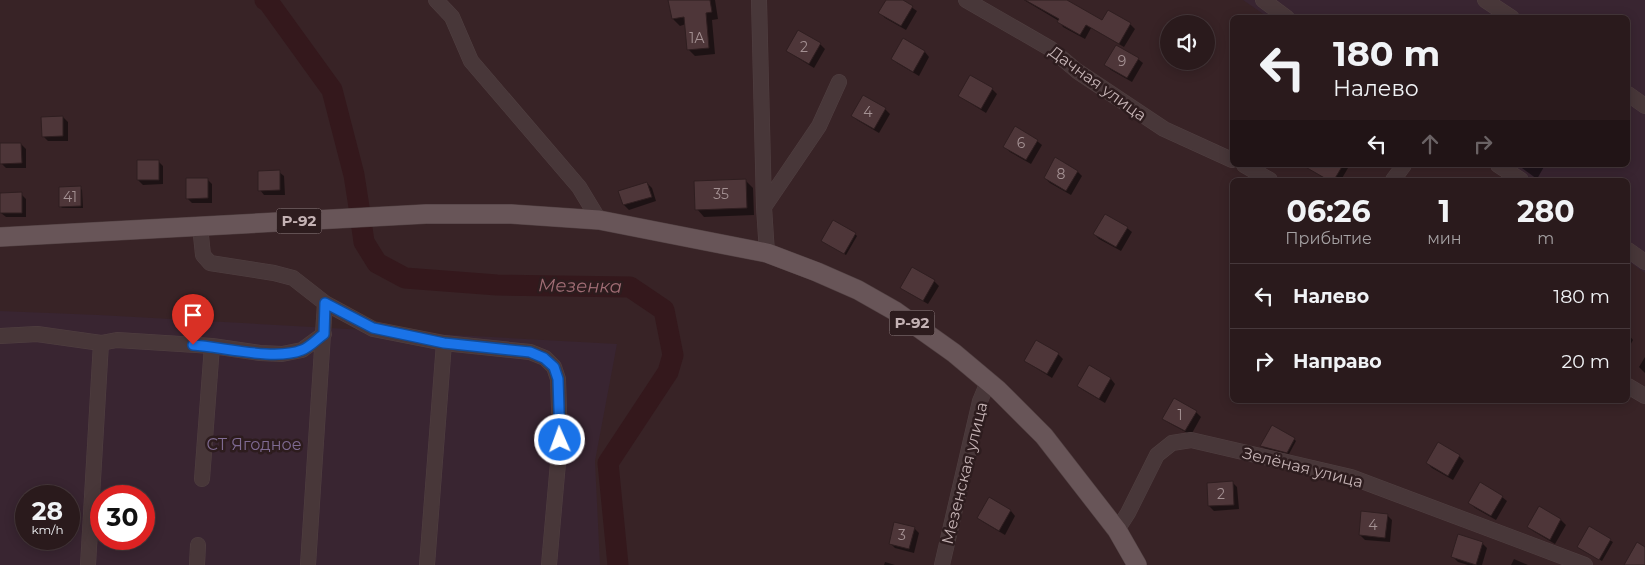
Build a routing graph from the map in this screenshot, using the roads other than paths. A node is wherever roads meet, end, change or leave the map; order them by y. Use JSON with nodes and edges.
{"nodes":[{"id":1,"x":436,"y":0,"type":"edge"},
{"id":2,"x":759,"y":0,"type":"edge"},
{"id":3,"x":966,"y":0,"type":"edge"},
{"id":4,"x":1263,"y":0,"type":"edge"},
{"id":5,"x":1485,"y":0,"type":"edge"},
{"id":6,"x":1283,"y":15,"type":"edge"},
{"id":7,"x":1508,"y":15,"type":"edge"},
{"id":8,"x":839,"y":82,"type":"dead end"},
{"id":9,"x":1630,"y":95,"type":"edge"},
{"id":10,"x":1645,"y":106,"type":"edge"},
{"id":11,"x":1230,"y":159,"type":"edge"},
{"id":12,"x":1247,"y":167,"type":"edge"},
{"id":13,"x":1403,"y":167,"type":"edge"},
{"id":14,"x":1501,"y":167,"type":"edge"},
{"id":15,"x":1267,"y":178,"type":"edge"},
{"id":16,"x":1394,"y":178,"type":"edge"},
{"id":17,"x":1518,"y":178,"type":"edge"},
{"id":18,"x":764,"y":206,"type":"junction"},
{"id":19,"x":599,"y":220,"type":"junction"},
{"id":20,"x":200,"y":226,"type":"junction"},
{"id":21,"x":0,"y":237,"type":"edge"},
{"id":22,"x":1630,"y":251,"type":"edge"},
{"id":23,"x":767,"y":253,"type":"junction"},
{"id":24,"x":1645,"y":262,"type":"edge"},
{"id":25,"x":325,"y":303,"type":"junction"},
{"id":26,"x":324,"y":334,"type":"junction"},
{"id":27,"x":0,"y":336,"type":"edge"},
{"id":28,"x":101,"y":343,"type":"junction"},
{"id":29,"x":444,"y":343,"type":"junction"},
{"id":30,"x":212,"y":346,"type":"junction"},
{"id":31,"x":988,"y":382,"type":"junction"},
{"id":32,"x":1630,"y":387,"type":"edge"},
{"id":33,"x":1645,"y":396,"type":"edge"},
{"id":34,"x":202,"y":479,"type":"dead end"},
{"id":35,"x":1116,"y":530,"type":"junction"},
{"id":36,"x":198,"y":545,"type":"dead end"},
{"id":37,"x":88,"y":565,"type":"edge"},
{"id":38,"x":197,"y":565,"type":"edge"},
{"id":39,"x":308,"y":565,"type":"edge"},
{"id":40,"x":427,"y":565,"type":"edge"},
{"id":41,"x":549,"y":565,"type":"edge"},
{"id":42,"x":942,"y":565,"type":"edge"},
{"id":43,"x":1137,"y":565,"type":"edge"},
{"id":44,"x":1585,"y":565,"type":"edge"}],
"edges":[{"from":1,"to":19,"type":"street"},
{"from":2,"to":18,"type":"street"},
{"from":3,"to":11,"type":"street","name":"Дачная улица"},
{"from":4,"to":6,"type":"street"},
{"from":5,"to":7,"type":"street"},
{"from":8,"to":18,"type":"street"},
{"from":9,"to":10,"type":"street"},
{"from":12,"to":15,"type":"street"},
{"from":13,"to":16,"type":"street"},
{"from":14,"to":17,"type":"street"},
{"from":18,"to":23,"type":"street"},
{"from":19,"to":20,"type":"main road","number":"Р-92"},
{"from":19,"to":23,"type":"main road","number":"Р-92"},
{"from":20,"to":21,"type":"main road","number":"Р-92"},
{"from":20,"to":25,"type":"street"},
{"from":22,"to":24,"type":"street"},
{"from":23,"to":31,"type":"main road","number":"Р-92"},
{"from":25,"to":26,"type":"street"},
{"from":25,"to":29,"type":"street"},
{"from":26,"to":30,"type":"street"},
{"from":26,"to":39,"type":"street"},
{"from":27,"to":28,"type":"street"},
{"from":28,"to":30,"type":"street"},
{"from":28,"to":37,"type":"street"},
{"from":29,"to":40,"type":"street"},
{"from":29,"to":41,"type":"street"},
{"from":30,"to":34,"type":"street"},
{"from":31,"to":35,"type":"main road","number":"Р-92"},
{"from":31,"to":42,"type":"street","name":"Мезенская улица"},
{"from":32,"to":33,"type":"street"},
{"from":35,"to":43,"type":"main road","number":"Р-92"},
{"from":35,"to":44,"type":"street","name":"Зелёная улица"},
{"from":36,"to":38,"type":"street"}]}
